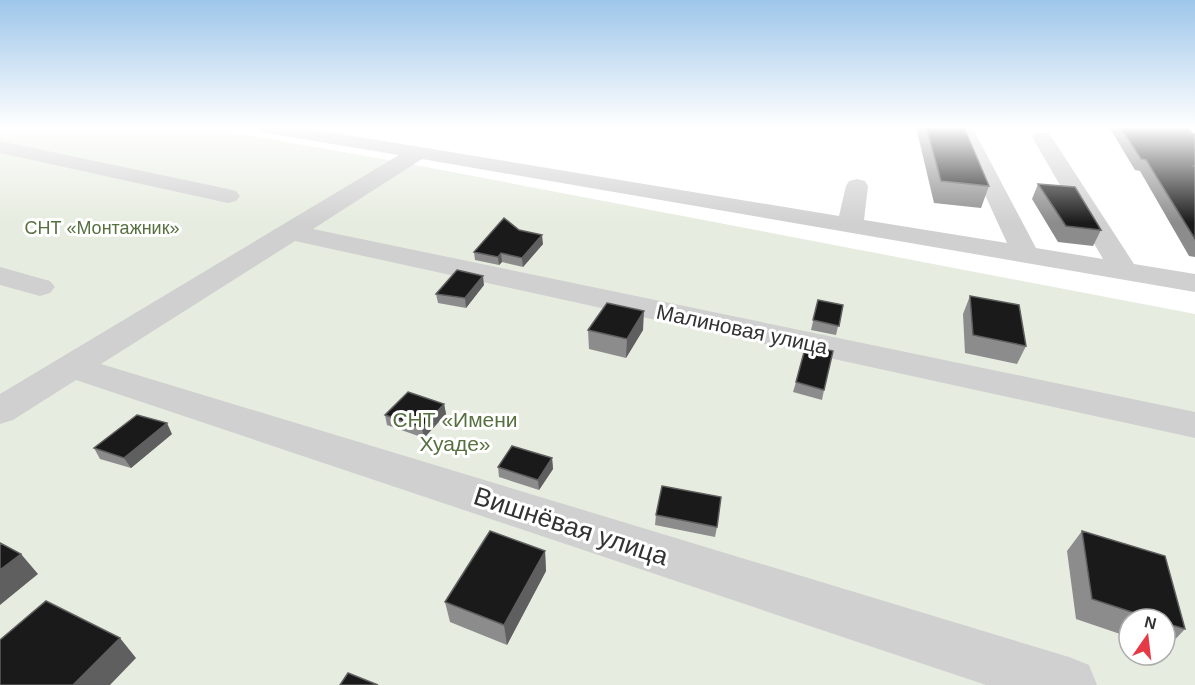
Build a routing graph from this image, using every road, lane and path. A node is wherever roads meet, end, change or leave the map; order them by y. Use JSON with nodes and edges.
{"nodes":[{"id":1,"x":87,"y":159,"type":"edge"},
{"id":2,"x":408,"y":159,"type":"edge"},
{"id":3,"x":454,"y":159,"type":"edge"},
{"id":4,"x":979,"y":159,"type":"edge"},
{"id":5,"x":1055,"y":159,"type":"edge"},
{"id":6,"x":857,"y":186,"type":"dead end"},
{"id":7,"x":228,"y":196,"type":"dead end"},
{"id":8,"x":850,"y":225,"type":"junction"},
{"id":9,"x":290,"y":232,"type":"junction"},
{"id":10,"x":1026,"y":255,"type":"junction"},
{"id":11,"x":1124,"y":272,"type":"junction"},
{"id":12,"x":0,"y":276,"type":"edge"},
{"id":13,"x":1195,"y":283,"type":"edge"},
{"id":14,"x":40,"y":287,"type":"dead end"},
{"id":15,"x":72,"y":367,"type":"junction"},
{"id":16,"x":0,"y":411,"type":"edge"},
{"id":17,"x":1195,"y":425,"type":"edge"},
{"id":18,"x":1069,"y":685,"type":"edge"}],
"edges":[{"from":1,"to":7,"type":"street"},
{"from":2,"to":9,"type":"street"},
{"from":3,"to":8,"type":"street"},
{"from":4,"to":10,"type":"street"},
{"from":5,"to":11,"type":"street"},
{"from":6,"to":8,"type":"street"},
{"from":8,"to":10,"type":"street"},
{"from":9,"to":15,"type":"street"},
{"from":9,"to":17,"type":"street","name":"Малиновая улица"},
{"from":10,"to":11,"type":"street"},
{"from":11,"to":13,"type":"street"},
{"from":12,"to":14,"type":"street"},
{"from":15,"to":16,"type":"street"},
{"from":15,"to":18,"type":"street","name":"Вишнёвая улица"}]}
